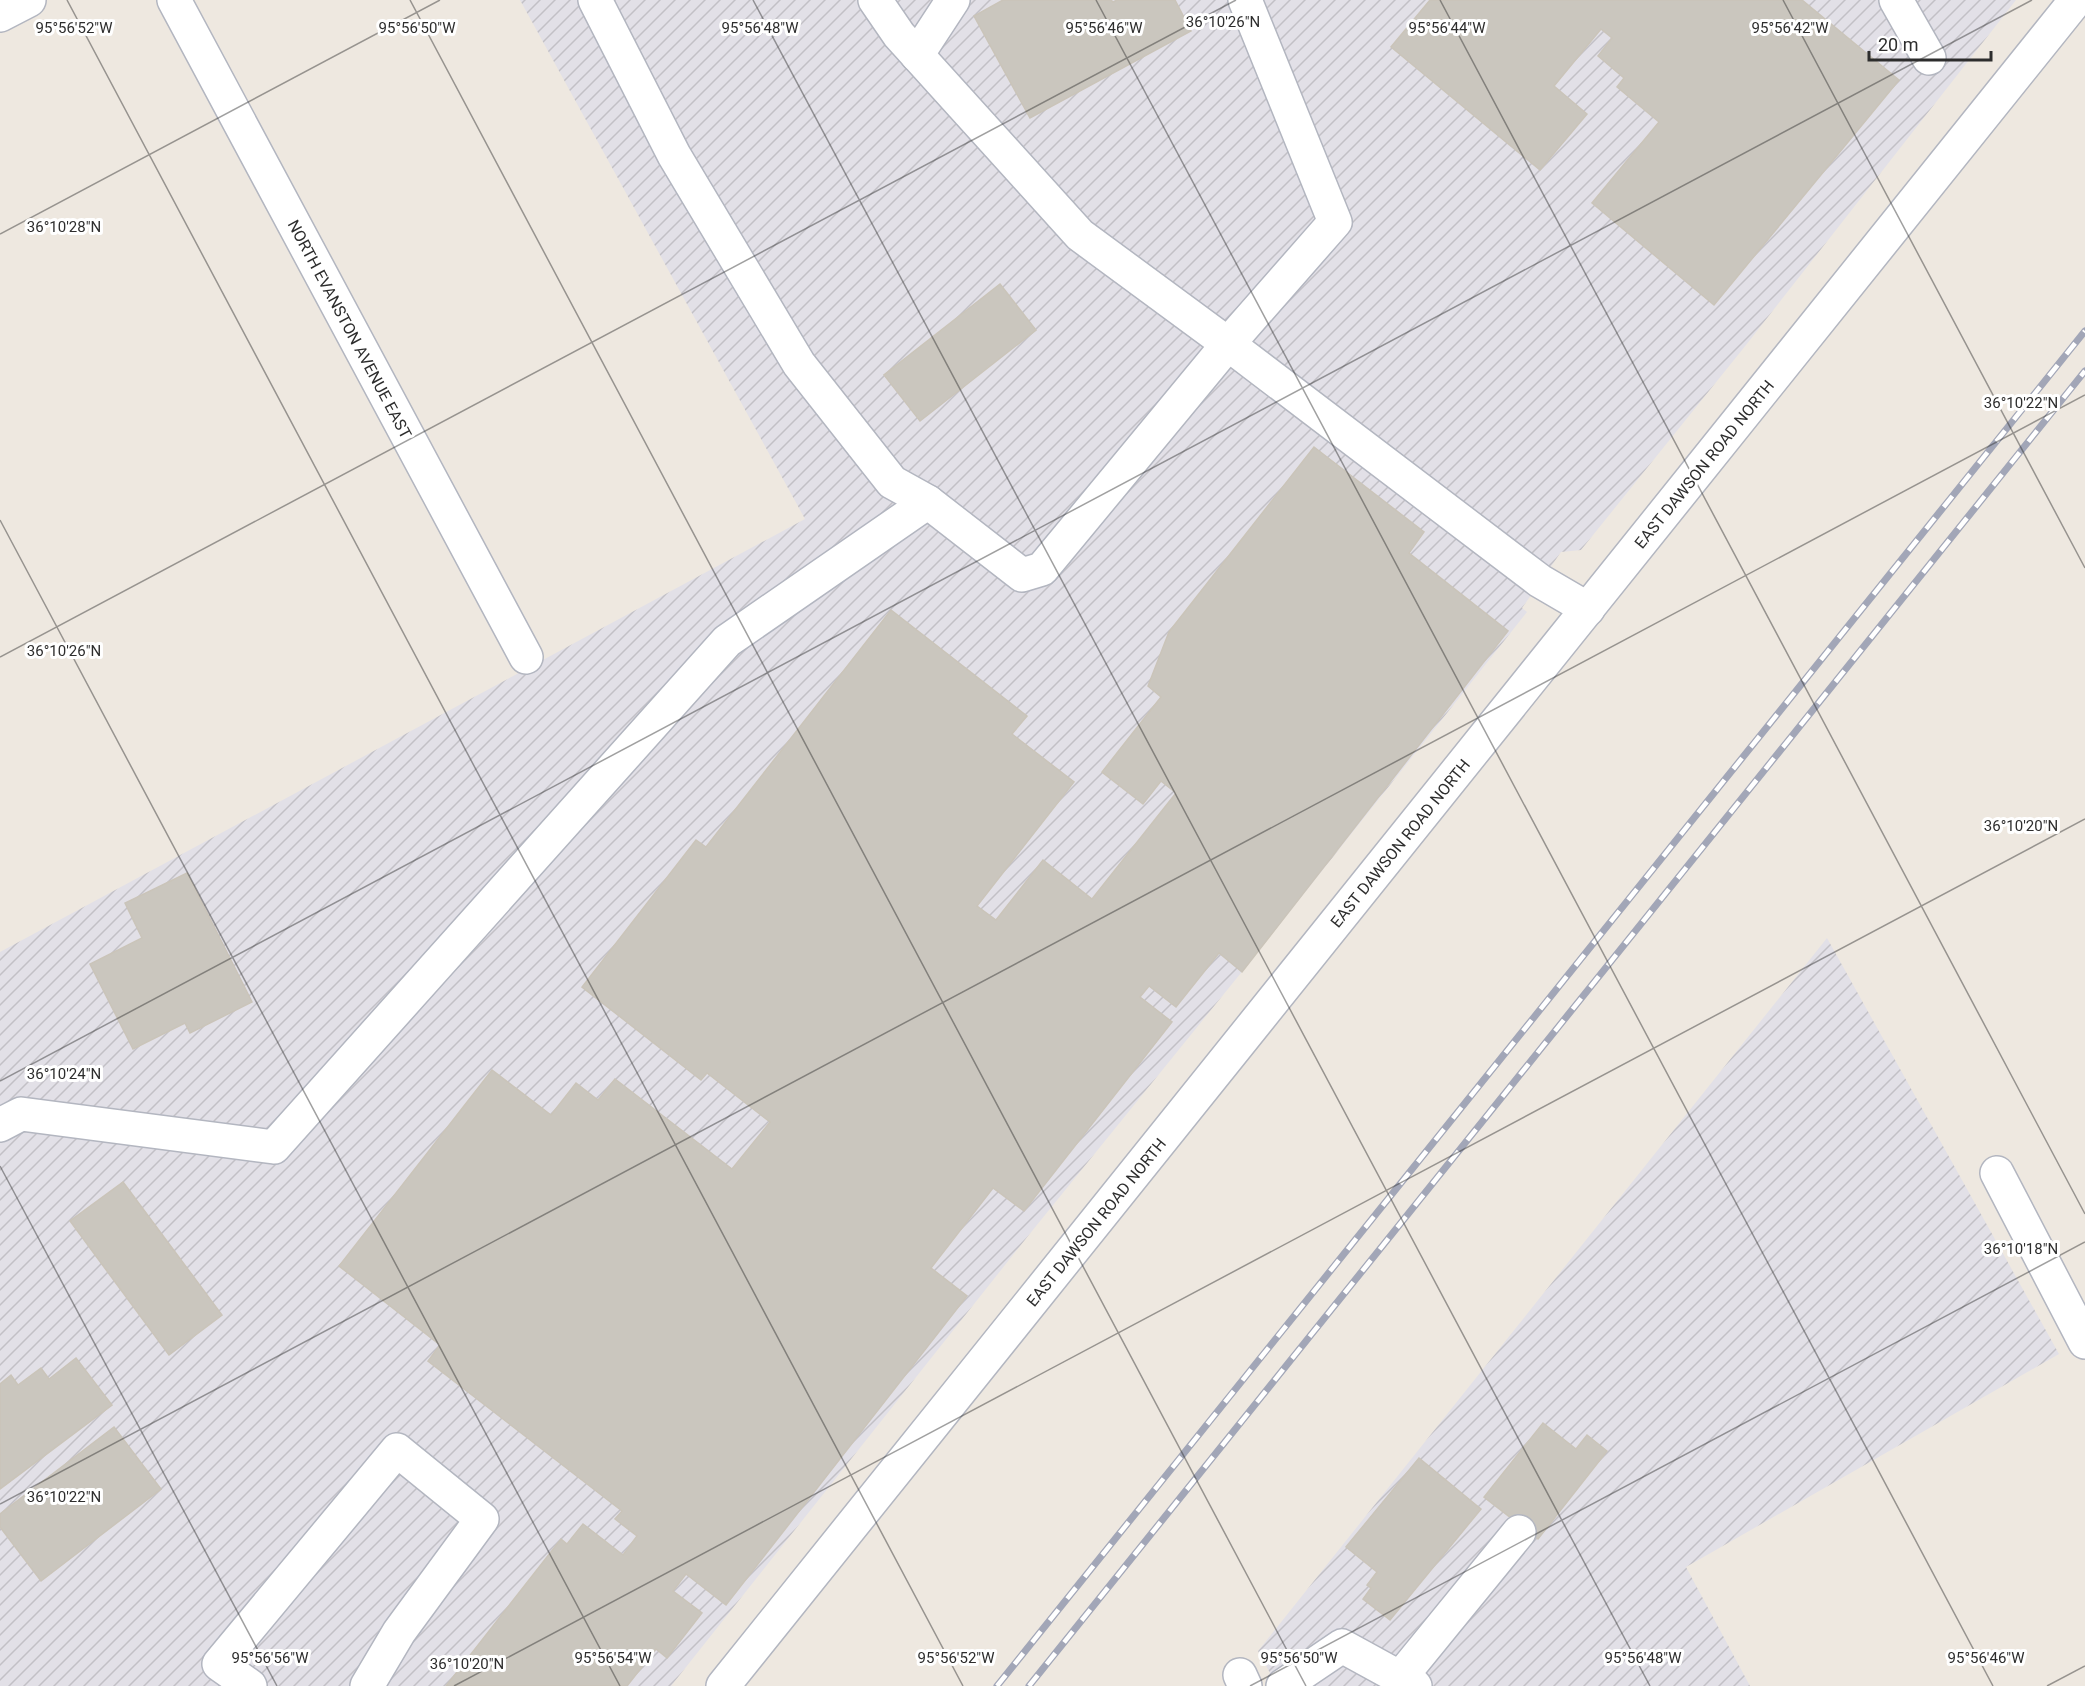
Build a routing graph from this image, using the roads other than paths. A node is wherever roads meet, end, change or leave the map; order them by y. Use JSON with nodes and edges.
{"nodes":[{"id":1,"x":29,"y":0,"type":"edge"},
{"id":2,"x":174,"y":0,"type":"edge"},
{"id":3,"x":595,"y":0,"type":"edge"},
{"id":4,"x":875,"y":0,"type":"edge"},
{"id":5,"x":953,"y":0,"type":"edge"},
{"id":6,"x":1245,"y":0,"type":"edge"},
{"id":7,"x":1896,"y":0,"type":"edge"},
{"id":8,"x":2076,"y":0,"type":"edge"},
{"id":9,"x":0,"y":15,"type":"edge"},
{"id":10,"x":917,"y":55,"type":"junction"},
{"id":11,"x":1929,"y":58,"type":"dead end"},
{"id":12,"x":1228,"y":344,"type":"junction"},
{"id":13,"x":928,"y":502,"type":"junction"},
{"id":14,"x":1588,"y":609,"type":"junction"},
{"id":15,"x":525,"y":657,"type":"dead end"},
{"id":16,"x":0,"y":1125,"type":"edge"},
{"id":17,"x":1996,"y":1173,"type":"dead end"},
{"id":18,"x":2085,"y":1342,"type":"edge"},
{"id":19,"x":1519,"y":1532,"type":"dead end"},
{"id":20,"x":1407,"y":1682,"type":"edge"},
{"id":21,"x":250,"y":1686,"type":"edge"},
{"id":22,"x":367,"y":1686,"type":"edge"},
{"id":23,"x":723,"y":1686,"type":"edge"},
{"id":24,"x":1283,"y":1686,"type":"edge"}],
"edges":[{"from":1,"to":9,"type":"street"},
{"from":2,"to":15,"type":"street","name":"NORTH EVANSTON AVENUE EAST"},
{"from":3,"to":13,"type":"street"},
{"from":4,"to":10,"type":"street"},
{"from":5,"to":10,"type":"street"},
{"from":6,"to":12,"type":"street"},
{"from":7,"to":11,"type":"street"},
{"from":8,"to":14,"type":"street","name":"EAST DAWSON ROAD NORTH"},
{"from":10,"to":12,"type":"street"},
{"from":12,"to":13,"type":"street"},
{"from":12,"to":14,"type":"street"},
{"from":13,"to":16,"type":"street"},
{"from":14,"to":23,"type":"street","name":"EAST DAWSON ROAD NORTH"},
{"from":17,"to":18,"type":"street"},
{"from":19,"to":20,"type":"street"},
{"from":20,"to":24,"type":"street"},
{"from":21,"to":22,"type":"street"}]}
